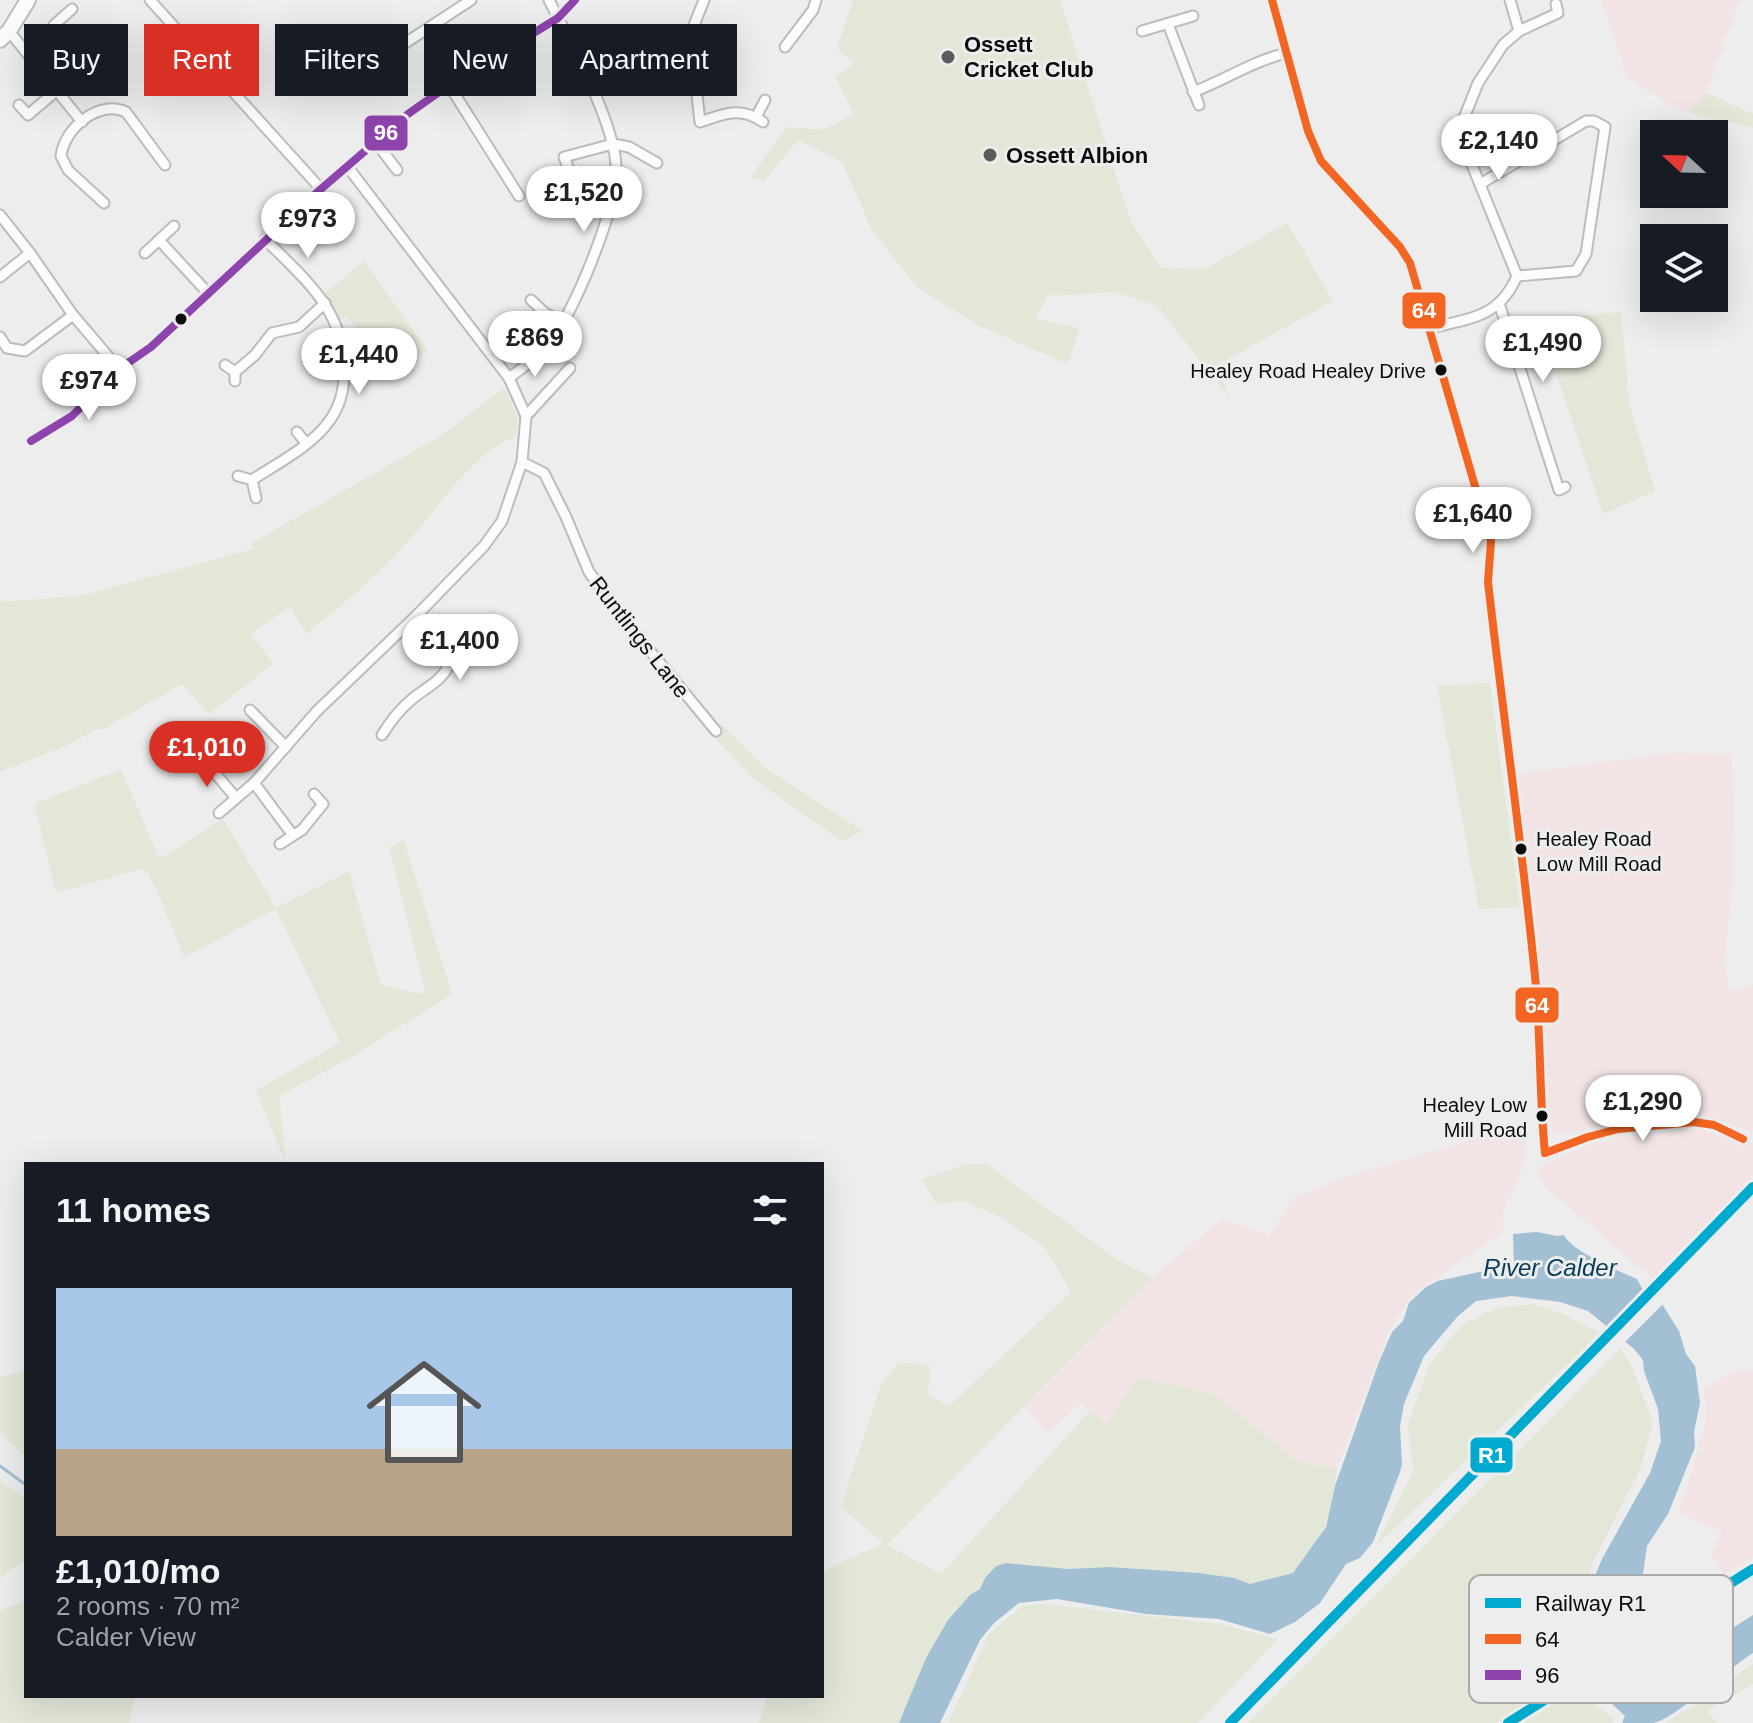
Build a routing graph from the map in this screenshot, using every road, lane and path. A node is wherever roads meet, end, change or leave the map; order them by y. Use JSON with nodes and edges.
{"nodes":[{"id":1,"x":28,"y":0,"type":"edge"},
{"id":2,"x":150,"y":0,"type":"edge"},
{"id":3,"x":471,"y":0,"type":"edge"},
{"id":4,"x":549,"y":0,"type":"edge"},
{"id":5,"x":575,"y":0,"type":"edge"},
{"id":6,"x":704,"y":0,"type":"edge"},
{"id":7,"x":816,"y":0,"type":"edge"},
{"id":8,"x":1272,"y":0,"type":"edge"},
{"id":9,"x":1510,"y":0,"type":"edge"},
{"id":10,"x":1556,"y":4,"type":"dead end"},
{"id":11,"x":72,"y":9,"type":"dead end"},
{"id":12,"x":1193,"y":16,"type":"dead end"},
{"id":13,"x":558,"y":18,"type":"junction"},
{"id":14,"x":55,"y":24,"type":"edge"},
{"id":15,"x":1168,"y":24,"type":"junction"},
{"id":16,"x":1142,"y":31,"type":"dead end"},
{"id":17,"x":1519,"y":31,"type":"junction"},
{"id":18,"x":536,"y":32,"type":"edge"},
{"id":19,"x":4,"y":36,"type":"edge"},
{"id":20,"x":408,"y":41,"type":"edge"},
{"id":21,"x":785,"y":47,"type":"dead end"},
{"id":22,"x":1286,"y":53,"type":"junction"},
{"id":23,"x":24,"y":55,"type":"edge"},
{"id":24,"x":1193,"y":92,"type":"junction"},
{"id":25,"x":50,"y":96,"type":"edge"},
{"id":26,"x":60,"y":96,"type":"edge"},
{"id":27,"x":434,"y":96,"type":"edge"},
{"id":28,"x":456,"y":96,"type":"edge"},
{"id":29,"x":765,"y":100,"type":"dead end"},
{"id":30,"x":19,"y":105,"type":"dead end"},
{"id":31,"x":1199,"y":105,"type":"dead end"},
{"id":32,"x":82,"y":122,"type":"junction"},
{"id":33,"x":375,"y":141,"type":"junction"},
{"id":34,"x":613,"y":144,"type":"junction"},
{"id":35,"x":657,"y":163,"type":"dead end"},
{"id":36,"x":165,"y":165,"type":"dead end"},
{"id":37,"x":347,"y":166,"type":"junction"},
{"id":38,"x":397,"y":170,"type":"dead end"},
{"id":39,"x":1482,"y":183,"type":"junction"},
{"id":40,"x":321,"y":189,"type":"junction"},
{"id":41,"x":519,"y":196,"type":"dead end"},
{"id":42,"x":582,"y":202,"type":"dead end"},
{"id":43,"x":104,"y":203,"type":"dead end"},
{"id":44,"x":0,"y":215,"type":"edge"},
{"id":45,"x":174,"y":226,"type":"dead end"},
{"id":46,"x":265,"y":239,"type":"junction"},
{"id":47,"x":159,"y":240,"type":"junction"},
{"id":48,"x":30,"y":253,"type":"junction"},
{"id":49,"x":145,"y":253,"type":"dead end"},
{"id":50,"x":1517,"y":276,"type":"junction"},
{"id":51,"x":0,"y":277,"type":"edge"},
{"id":52,"x":207,"y":292,"type":"junction"},
{"id":53,"x":531,"y":300,"type":"dead end"},
{"id":54,"x":325,"y":303,"type":"junction"},
{"id":55,"x":1499,"y":303,"type":"junction"},
{"id":56,"x":73,"y":315,"type":"junction"},
{"id":57,"x":562,"y":323,"type":"junction"},
{"id":58,"x":1431,"y":328,"type":"junction"},
{"id":59,"x":0,"y":337,"type":"edge"},
{"id":60,"x":225,"y":365,"type":"dead end"},
{"id":61,"x":570,"y":368,"type":"dead end"},
{"id":62,"x":119,"y":369,"type":"junction"},
{"id":63,"x":509,"y":378,"type":"junction"},
{"id":64,"x":526,"y":416,"type":"junction"},
{"id":65,"x":297,"y":432,"type":"dead end"},
{"id":66,"x":31,"y":441,"type":"dead end"},
{"id":67,"x":306,"y":443,"type":"junction"},
{"id":68,"x":522,"y":462,"type":"junction"},
{"id":69,"x":238,"y":476,"type":"dead end"},
{"id":70,"x":252,"y":480,"type":"junction"},
{"id":71,"x":1565,"y":487,"type":"dead end"},
{"id":72,"x":256,"y":498,"type":"dead end"},
{"id":73,"x":418,"y":614,"type":"junction"},
{"id":74,"x":250,"y":710,"type":"dead end"},
{"id":75,"x":716,"y":731,"type":"dead end"},
{"id":76,"x":382,"y":735,"type":"dead end"},
{"id":77,"x":286,"y":747,"type":"junction"},
{"id":78,"x":204,"y":760,"type":"dead end"},
{"id":79,"x":254,"y":783,"type":"junction"},
{"id":80,"x":314,"y":794,"type":"dead end"},
{"id":81,"x":236,"y":798,"type":"junction"},
{"id":82,"x":335,"y":802,"type":"dead end"},
{"id":83,"x":323,"y":804,"type":"junction"},
{"id":84,"x":219,"y":813,"type":"dead end"},
{"id":85,"x":292,"y":834,"type":"junction"},
{"id":86,"x":280,"y":844,"type":"dead end"},
{"id":87,"x":1743,"y":1139,"type":"dead end"}],
"edges":[{"from":1,"to":19,"type":"street"},
{"from":2,"to":40,"type":"street"},
{"from":3,"to":20,"type":"street"},
{"from":4,"to":13,"type":"street"},
{"from":5,"to":13,"type":"street"},
{"from":6,"to":29,"type":"street"},
{"from":7,"to":21,"type":"street"},
{"from":8,"to":22,"type":"street"},
{"from":9,"to":17,"type":"street"},
{"from":10,"to":17,"type":"street"},
{"from":11,"to":14,"type":"street"},
{"from":12,"to":15,"type":"street"},
{"from":13,"to":18,"type":"street"},
{"from":13,"to":34,"type":"street"},
{"from":15,"to":16,"type":"street"},
{"from":15,"to":24,"type":"street"},
{"from":17,"to":39,"type":"street"},
{"from":19,"to":23,"type":"street"},
{"from":22,"to":24,"type":"street"},
{"from":22,"to":58,"type":"street"},
{"from":24,"to":31,"type":"street"},
{"from":25,"to":30,"type":"street"},
{"from":26,"to":32,"type":"street"},
{"from":27,"to":33,"type":"street"},
{"from":28,"to":41,"type":"street"},
{"from":32,"to":36,"type":"street"},
{"from":32,"to":43,"type":"street"},
{"from":33,"to":37,"type":"street"},
{"from":33,"to":38,"type":"street"},
{"from":34,"to":35,"type":"street"},
{"from":34,"to":42,"type":"street"},
{"from":34,"to":57,"type":"street"},
{"from":37,"to":40,"type":"street"},
{"from":37,"to":63,"type":"street"},
{"from":39,"to":50,"type":"street"},
{"from":39,"to":50,"type":"street"},
{"from":40,"to":46,"type":"street"},
{"from":44,"to":48,"type":"street"},
{"from":45,"to":47,"type":"street"},
{"from":46,"to":52,"type":"street"},
{"from":46,"to":54,"type":"street"},
{"from":47,"to":49,"type":"street"},
{"from":47,"to":52,"type":"street"},
{"from":48,"to":51,"type":"street"},
{"from":48,"to":56,"type":"street"},
{"from":50,"to":55,"type":"street"},
{"from":52,"to":62,"type":"street"},
{"from":53,"to":57,"type":"street"},
{"from":54,"to":60,"type":"street"},
{"from":54,"to":67,"type":"street"},
{"from":55,"to":58,"type":"street"},
{"from":55,"to":71,"type":"street"},
{"from":56,"to":59,"type":"street"},
{"from":56,"to":62,"type":"street"},
{"from":57,"to":63,"type":"street"},
{"from":58,"to":87,"type":"street"},
{"from":61,"to":64,"type":"street"},
{"from":62,"to":66,"type":"street"},
{"from":63,"to":64,"type":"street"},
{"from":64,"to":68,"type":"street"},
{"from":65,"to":67,"type":"street"},
{"from":67,"to":70,"type":"street"},
{"from":68,"to":73,"type":"street"},
{"from":68,"to":75,"type":"street","name":"Runtlings Lane"},
{"from":69,"to":70,"type":"street"},
{"from":70,"to":72,"type":"street"},
{"from":73,"to":76,"type":"street"},
{"from":73,"to":77,"type":"street"},
{"from":74,"to":77,"type":"street"},
{"from":77,"to":79,"type":"street"},
{"from":78,"to":81,"type":"street"},
{"from":79,"to":81,"type":"street"},
{"from":79,"to":85,"type":"street"},
{"from":80,"to":83,"type":"street"},
{"from":81,"to":84,"type":"street"},
{"from":82,"to":83,"type":"street"},
{"from":83,"to":85,"type":"street"},
{"from":85,"to":86,"type":"street"}]}
